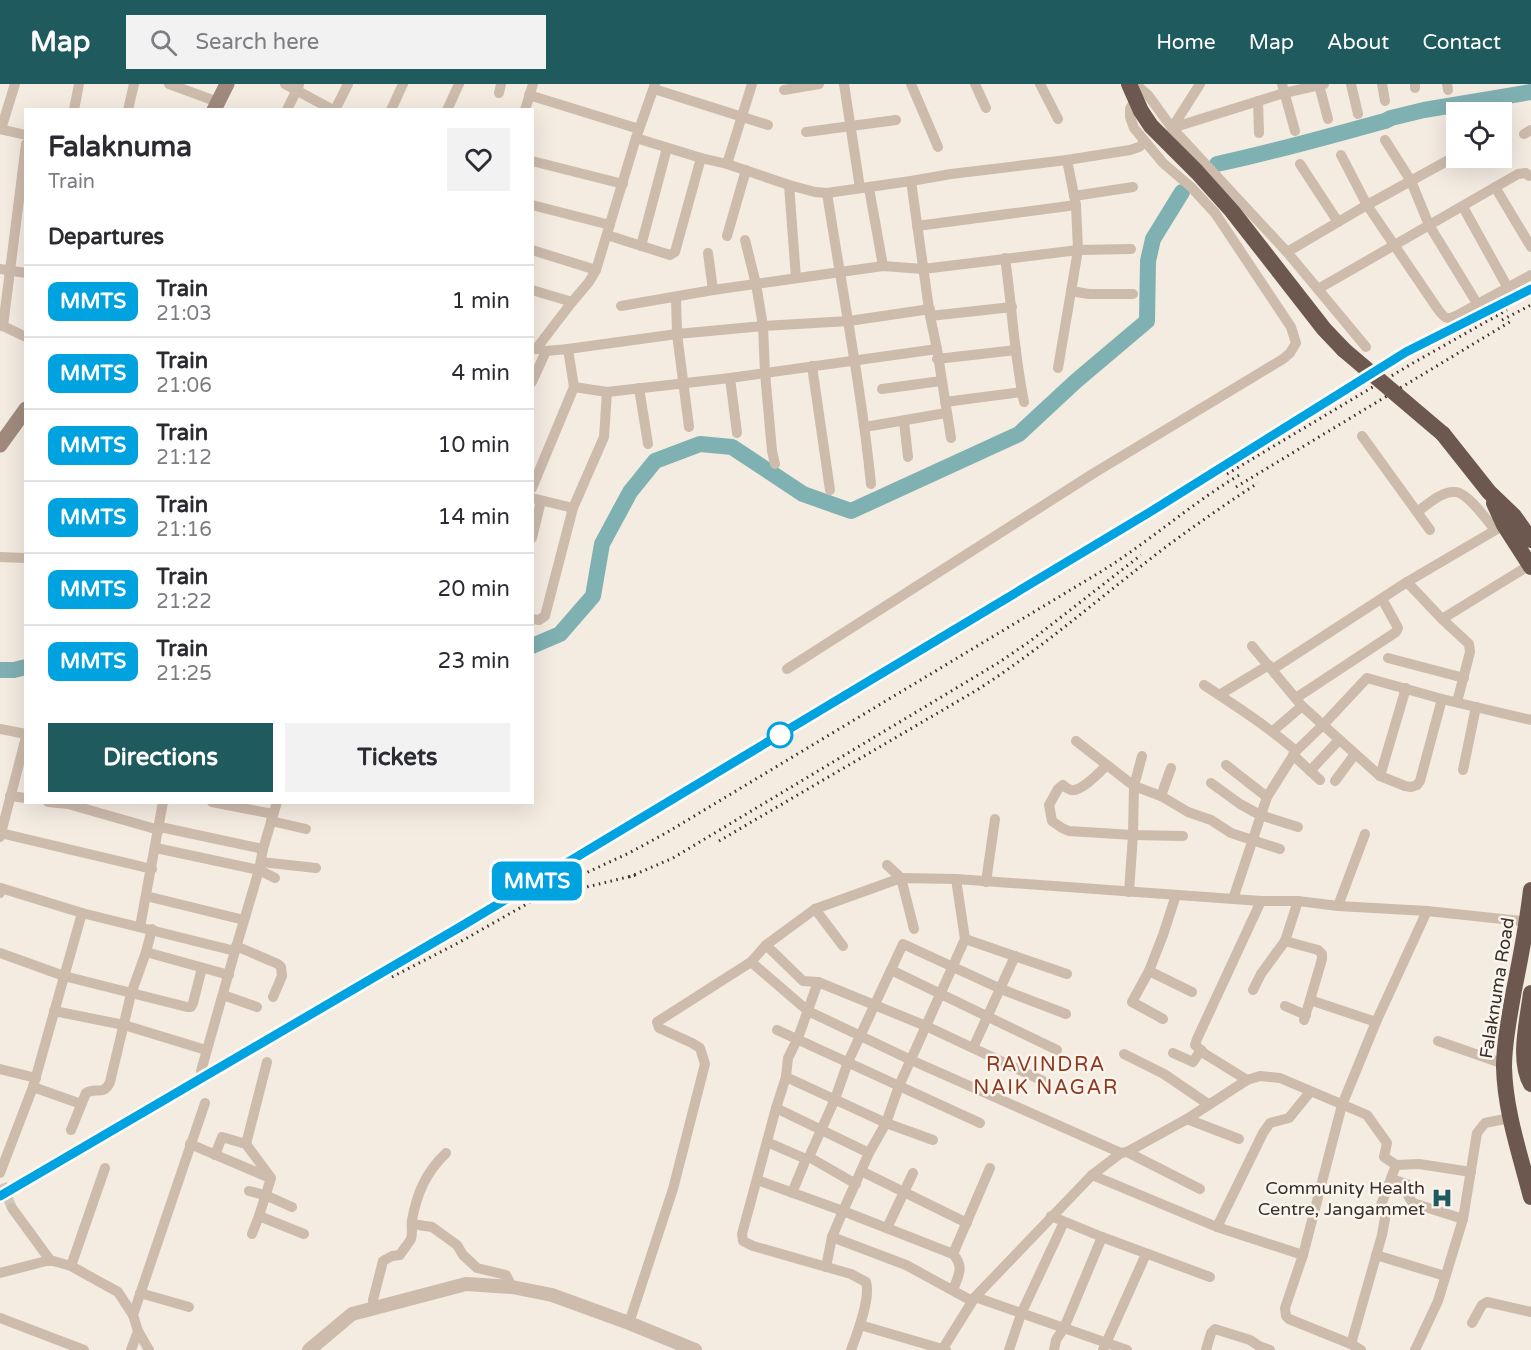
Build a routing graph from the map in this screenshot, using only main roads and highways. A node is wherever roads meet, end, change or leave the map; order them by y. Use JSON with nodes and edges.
{"nodes":[{"id":1,"x":227,"y":84,"type":"edge"},
{"id":2,"x":1132,"y":90,"type":"edge"},
{"id":3,"x":216,"y":106,"type":"edge"},
{"id":4,"x":24,"y":412,"type":"edge"},
{"id":5,"x":0,"y":445,"type":"edge"},
{"id":6,"x":1489,"y":492,"type":"junction"},
{"id":7,"x":1531,"y":540,"type":"edge"},
{"id":8,"x":1531,"y":566,"type":"edge"},
{"id":9,"x":1531,"y":890,"type":"edge"},
{"id":10,"x":1529,"y":922,"type":"edge"},
{"id":11,"x":1531,"y":993,"type":"edge"},
{"id":12,"x":1531,"y":1084,"type":"edge"},
{"id":13,"x":1531,"y":1197,"type":"edge"}],
"edges":[{"from":1,"to":3,"type":"main road"},
{"from":2,"to":6,"type":"highway","bridge":true},
{"from":4,"to":5,"type":"main road"},
{"from":6,"to":7,"type":"highway"},
{"from":6,"to":8,"type":"highway"},
{"from":9,"to":10,"type":"highway","name":"Falaknuma Road"},
{"from":10,"to":13,"type":"highway","name":"Falaknuma Road"},
{"from":11,"to":12,"type":"highway","name":"Falaknuma Road"}]}
